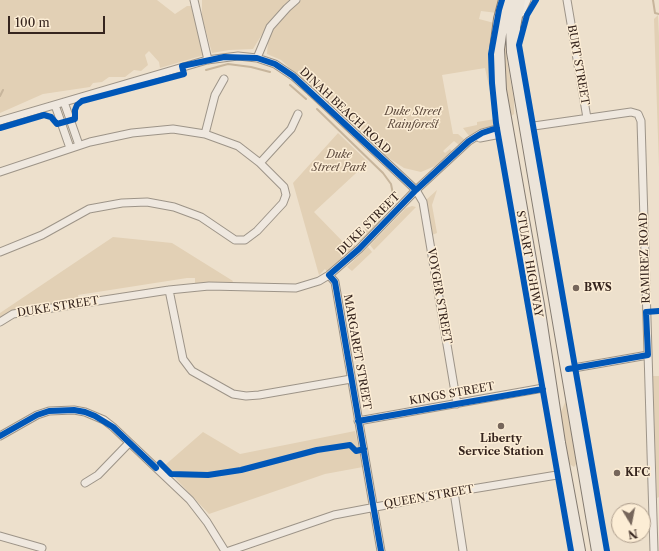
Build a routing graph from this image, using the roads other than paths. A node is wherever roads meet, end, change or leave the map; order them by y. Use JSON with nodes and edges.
{"nodes":[{"id":1,"x":194,"y":0,"type":"edge"},
{"id":2,"x":296,"y":0,"type":"edge"},
{"id":3,"x":506,"y":0,"type":"edge"},
{"id":4,"x":518,"y":0,"type":"edge"},
{"id":5,"x":527,"y":0,"type":"edge"},
{"id":6,"x":567,"y":0,"type":"edge"},
{"id":7,"x":514,"y":52,"type":"junction"},
{"id":8,"x":257,"y":58,"type":"junction"},
{"id":9,"x":208,"y":60,"type":"junction"},
{"id":10,"x":224,"y":79,"type":"dead end"},
{"id":11,"x":521,"y":92,"type":"junction"},
{"id":12,"x":64,"y":102,"type":"junction"},
{"id":13,"x":55,"y":105,"type":"junction"},
{"id":14,"x":298,"y":114,"type":"dead end"},
{"id":15,"x":587,"y":118,"type":"junction"},
{"id":16,"x":0,"y":121,"type":"edge"},
{"id":17,"x":527,"y":127,"type":"junction"},
{"id":18,"x":505,"y":128,"type":"junction"},
{"id":19,"x":205,"y":134,"type":"junction"},
{"id":20,"x":469,"y":141,"type":"junction"},
{"id":21,"x":79,"y":145,"type":"junction"},
{"id":22,"x":70,"y":148,"type":"junction"},
{"id":23,"x":260,"y":163,"type":"junction"},
{"id":24,"x":0,"y":172,"type":"edge"},
{"id":25,"x":416,"y":190,"type":"junction"},
{"id":26,"x":520,"y":214,"type":"junction"},
{"id":27,"x":0,"y":252,"type":"edge"},
{"id":28,"x":330,"y":276,"type":"junction"},
{"id":29,"x":169,"y":290,"type":"junction"},
{"id":30,"x":556,"y":302,"type":"junction"},
{"id":31,"x":537,"y":305,"type":"junction"},
{"id":32,"x":0,"y":322,"type":"edge"},
{"id":33,"x":648,"y":355,"type":"junction"},
{"id":34,"x":568,"y":369,"type":"junction"},
{"id":35,"x":351,"y":379,"type":"junction"},
{"id":36,"x":549,"y":388,"type":"junction"},
{"id":37,"x":457,"y":404,"type":"junction"},
{"id":38,"x":358,"y":421,"type":"junction"},
{"id":39,"x":0,"y":436,"type":"edge"},
{"id":40,"x":129,"y":443,"type":"junction"},
{"id":41,"x":585,"y":470,"type":"junction"},
{"id":42,"x":563,"y":474,"type":"junction"},
{"id":43,"x":85,"y":483,"type":"dead end"},
{"id":44,"x":454,"y":492,"type":"junction"},
{"id":45,"x":374,"y":507,"type":"junction"},
{"id":46,"x":0,"y":536,"type":"edge"},
{"id":47,"x":42,"y":548,"type":"dead end"},
{"id":48,"x":225,"y":551,"type":"edge"},
{"id":49,"x":229,"y":551,"type":"edge"},
{"id":50,"x":381,"y":551,"type":"edge"},
{"id":51,"x":463,"y":551,"type":"edge"},
{"id":52,"x":578,"y":551,"type":"edge"},
{"id":53,"x":599,"y":551,"type":"edge"},
{"id":54,"x":654,"y":551,"type":"edge"}],
"edges":[{"from":1,"to":9,"type":"street"},
{"from":2,"to":8,"type":"street"},
{"from":3,"to":18,"type":"highway","name":"STUART HIGHWAY"},
{"from":4,"to":7,"type":"highway","name":"STUART HIGHWAY"},
{"from":5,"to":7,"type":"street"},
{"from":6,"to":15,"type":"street","name":"BURT STREET"},
{"from":7,"to":11,"type":"highway","name":"STUART HIGHWAY"},
{"from":8,"to":9,"type":"street","name":"DINAH BEACH ROAD"},
{"from":8,"to":25,"type":"street","name":"DINAH BEACH ROAD"},
{"from":9,"to":12,"type":"street","name":"DINAH BEACH ROAD"},
{"from":10,"to":19,"type":"street"},
{"from":11,"to":17,"type":"highway","name":"STUART HIGHWAY"},
{"from":11,"to":18,"type":"highway"},
{"from":12,"to":13,"type":"street","name":"DINAH BEACH ROAD"},
{"from":12,"to":21,"type":"street"},
{"from":13,"to":16,"type":"street","name":"DINAH BEACH ROAD"},
{"from":13,"to":22,"type":"street"},
{"from":14,"to":23,"type":"street"},
{"from":15,"to":17,"type":"street","name":"BURT STREET"},
{"from":15,"to":33,"type":"street","name":"RAMIREZ ROAD"},
{"from":17,"to":26,"type":"highway"},
{"from":17,"to":30,"type":"highway","name":"STUART HIGHWAY"},
{"from":18,"to":20,"type":"street"},
{"from":18,"to":20,"type":"street","name":"DUKE STREET"},
{"from":18,"to":26,"type":"highway","name":"STUART HIGHWAY"},
{"from":19,"to":21,"type":"street"},
{"from":19,"to":23,"type":"street"},
{"from":20,"to":25,"type":"street","name":"DUKE STREET"},
{"from":21,"to":22,"type":"street"},
{"from":22,"to":24,"type":"street"},
{"from":23,"to":27,"type":"street"},
{"from":25,"to":28,"type":"street","name":"DUKE STREET"},
{"from":25,"to":37,"type":"street","name":"VOYGER STREET"},
{"from":26,"to":31,"type":"highway","name":"STUART HIGHWAY"},
{"from":28,"to":29,"type":"street","name":"DUKE STREET"},
{"from":28,"to":35,"type":"street","name":"MARGARET STREET"},
{"from":29,"to":32,"type":"street","name":"DUKE STREET"},
{"from":29,"to":35,"type":"street"},
{"from":30,"to":31,"type":"highway"},
{"from":30,"to":34,"type":"highway","name":"STUART HIGHWAY"},
{"from":31,"to":36,"type":"highway","name":"STUART HIGHWAY"},
{"from":33,"to":34,"type":"street"},
{"from":33,"to":54,"type":"street","name":"RAMIREZ ROAD"},
{"from":34,"to":41,"type":"highway","name":"STUART HIGHWAY"},
{"from":35,"to":38,"type":"street","name":"MARGARET STREET"},
{"from":36,"to":37,"type":"street","name":"KINGS STREET"},
{"from":36,"to":42,"type":"highway","name":"STUART HIGHWAY"},
{"from":37,"to":38,"type":"street","name":"KINGS STREET"},
{"from":38,"to":45,"type":"street","name":"MARGARET STREET"},
{"from":39,"to":40,"type":"street"},
{"from":40,"to":43,"type":"street"},
{"from":40,"to":48,"type":"street"},
{"from":41,"to":42,"type":"highway"},
{"from":41,"to":53,"type":"highway","name":"STUART HIGHWAY"},
{"from":42,"to":44,"type":"street","name":"QUEEN STREET"},
{"from":42,"to":52,"type":"highway","name":"STUART HIGHWAY"},
{"from":44,"to":45,"type":"street","name":"QUEEN STREET"},
{"from":44,"to":51,"type":"street"},
{"from":45,"to":49,"type":"street","name":"QUEEN STREET"},
{"from":45,"to":50,"type":"street","name":"MARGARET STREET"},
{"from":46,"to":47,"type":"street"}]}
